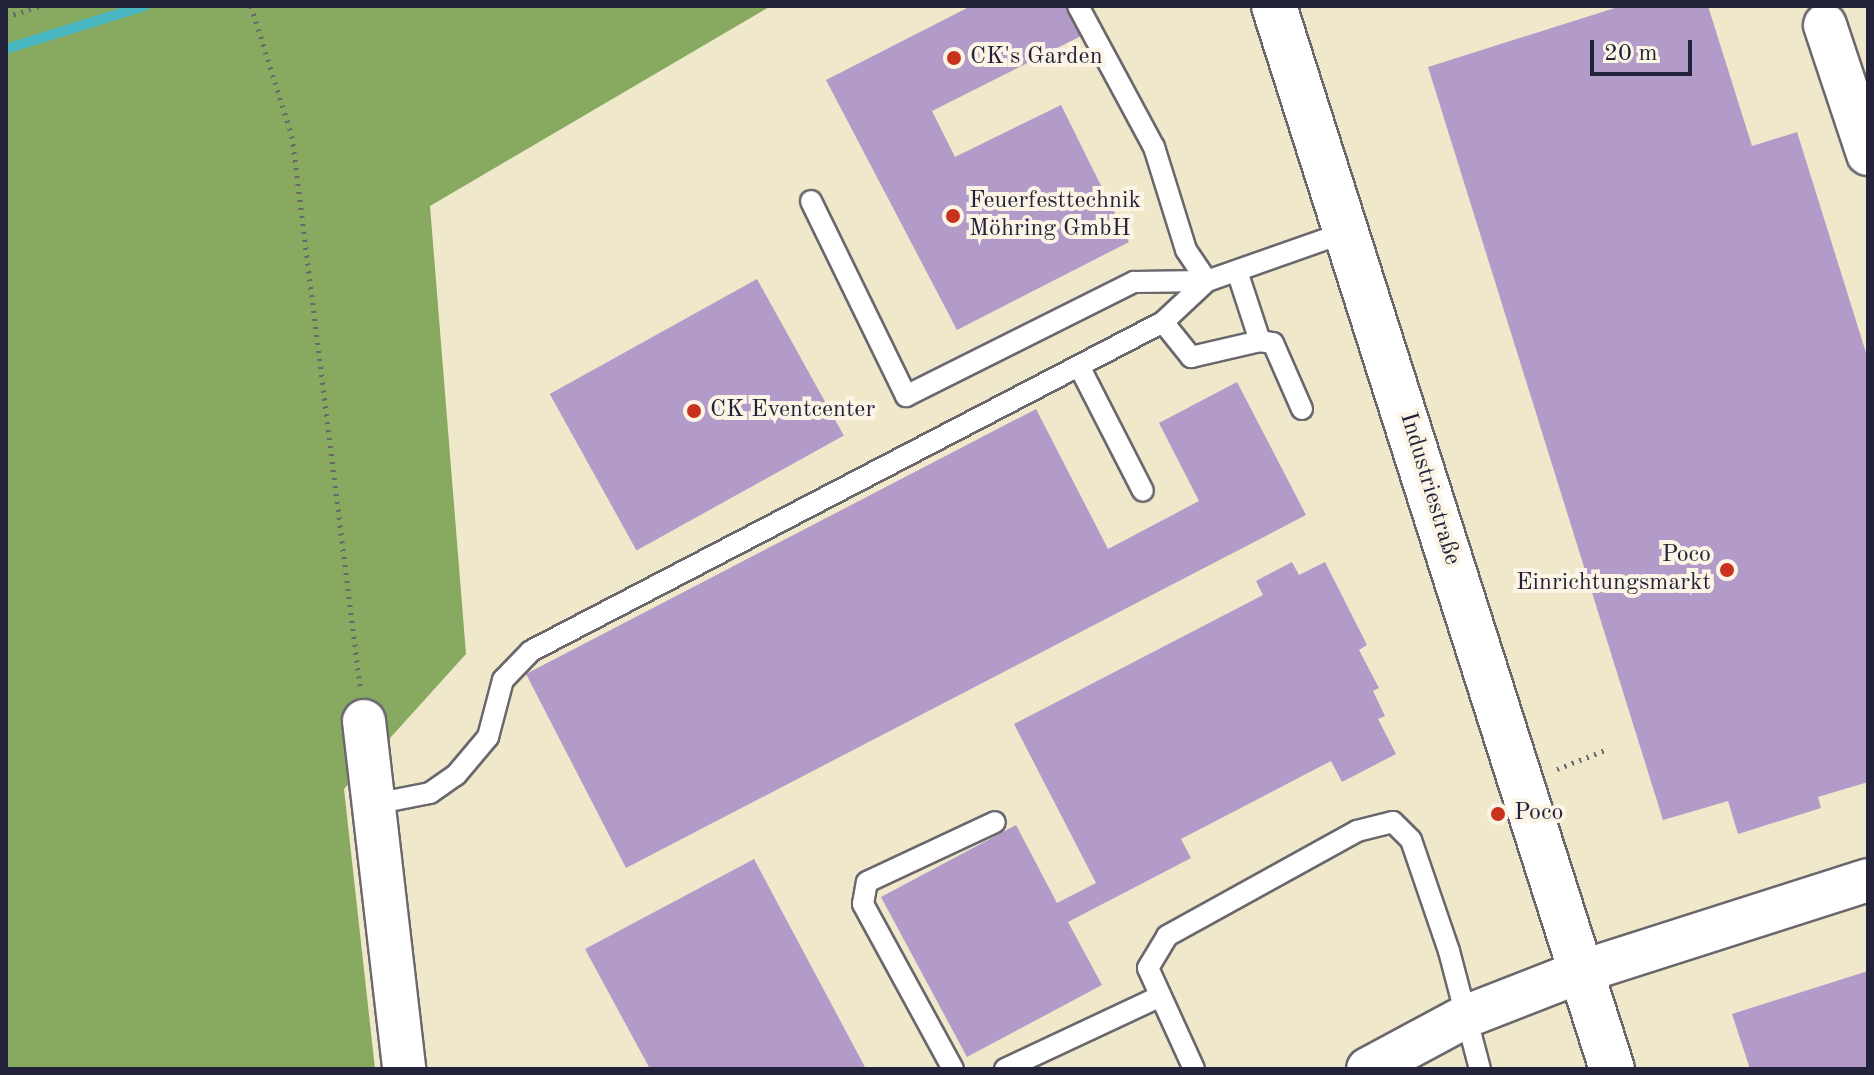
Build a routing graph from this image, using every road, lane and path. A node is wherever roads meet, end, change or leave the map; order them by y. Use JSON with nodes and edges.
{"nodes":[{"id":1,"x":40,"y":6,"type":"edge"},
{"id":2,"x":251,"y":6,"type":"edge"},
{"id":3,"x":1078,"y":6,"type":"edge"},
{"id":4,"x":1274,"y":6,"type":"edge"},
{"id":5,"x":1826,"y":16,"type":"edge"},
{"id":6,"x":6,"y":17,"type":"edge"},
{"id":7,"x":1868,"y":154,"type":"edge"},
{"id":8,"x":811,"y":201,"type":"dead end"},
{"id":9,"x":1349,"y":231,"type":"junction"},
{"id":10,"x":1237,"y":271,"type":"junction"},
{"id":11,"x":1207,"y":281,"type":"junction"},
{"id":12,"x":1163,"y":322,"type":"junction"},
{"id":13,"x":1260,"y":341,"type":"junction"},
{"id":14,"x":1079,"y":366,"type":"junction"},
{"id":15,"x":1302,"y":409,"type":"dead end"},
{"id":16,"x":1143,"y":491,"type":"dead end"},
{"id":17,"x":364,"y":721,"type":"joint"},
{"id":18,"x":1608,"y":749,"type":"dead end"},
{"id":19,"x":1522,"y":782,"type":"junction"},
{"id":20,"x":374,"y":804,"type":"junction"},
{"id":21,"x":995,"y":822,"type":"dead end"},
{"id":22,"x":1868,"y":880,"type":"edge"},
{"id":23,"x":1580,"y":972,"type":"junction"},
{"id":24,"x":1159,"y":997,"type":"junction"},
{"id":25,"x":1467,"y":1016,"type":"junction"},
{"id":26,"x":404,"y":1069,"type":"edge"},
{"id":27,"x":953,"y":1069,"type":"edge"},
{"id":28,"x":1005,"y":1069,"type":"edge"},
{"id":29,"x":1194,"y":1069,"type":"edge"},
{"id":30,"x":1368,"y":1069,"type":"edge"},
{"id":31,"x":1480,"y":1069,"type":"edge"},
{"id":32,"x":1612,"y":1069,"type":"edge"}],
"edges":[{"from":1,"to":6,"type":"path"},
{"from":2,"to":17,"type":"path"},
{"from":3,"to":11,"type":"lane"},
{"from":4,"to":9,"type":"street","name":"Industriestraße"},
{"from":5,"to":7,"type":"street"},
{"from":8,"to":11,"type":"lane"},
{"from":9,"to":10,"type":"lane"},
{"from":9,"to":19,"type":"street","name":"Industriestraße"},
{"from":10,"to":11,"type":"lane"},
{"from":10,"to":13,"type":"lane"},
{"from":11,"to":12,"type":"lane"},
{"from":12,"to":13,"type":"lane"},
{"from":12,"to":14,"type":"lane"},
{"from":13,"to":15,"type":"lane"},
{"from":14,"to":16,"type":"lane"},
{"from":14,"to":20,"type":"lane"},
{"from":17,"to":20,"type":"street"},
{"from":18,"to":19,"type":"path"},
{"from":19,"to":23,"type":"street","name":"Industriestraße"},
{"from":20,"to":26,"type":"street"},
{"from":21,"to":27,"type":"lane"},
{"from":22,"to":23,"type":"street"},
{"from":23,"to":25,"type":"street"},
{"from":23,"to":32,"type":"street","name":"Industriestraße"},
{"from":24,"to":25,"type":"lane"},
{"from":24,"to":28,"type":"lane"},
{"from":24,"to":29,"type":"lane"},
{"from":25,"to":30,"type":"street"},
{"from":25,"to":31,"type":"lane"}]}
